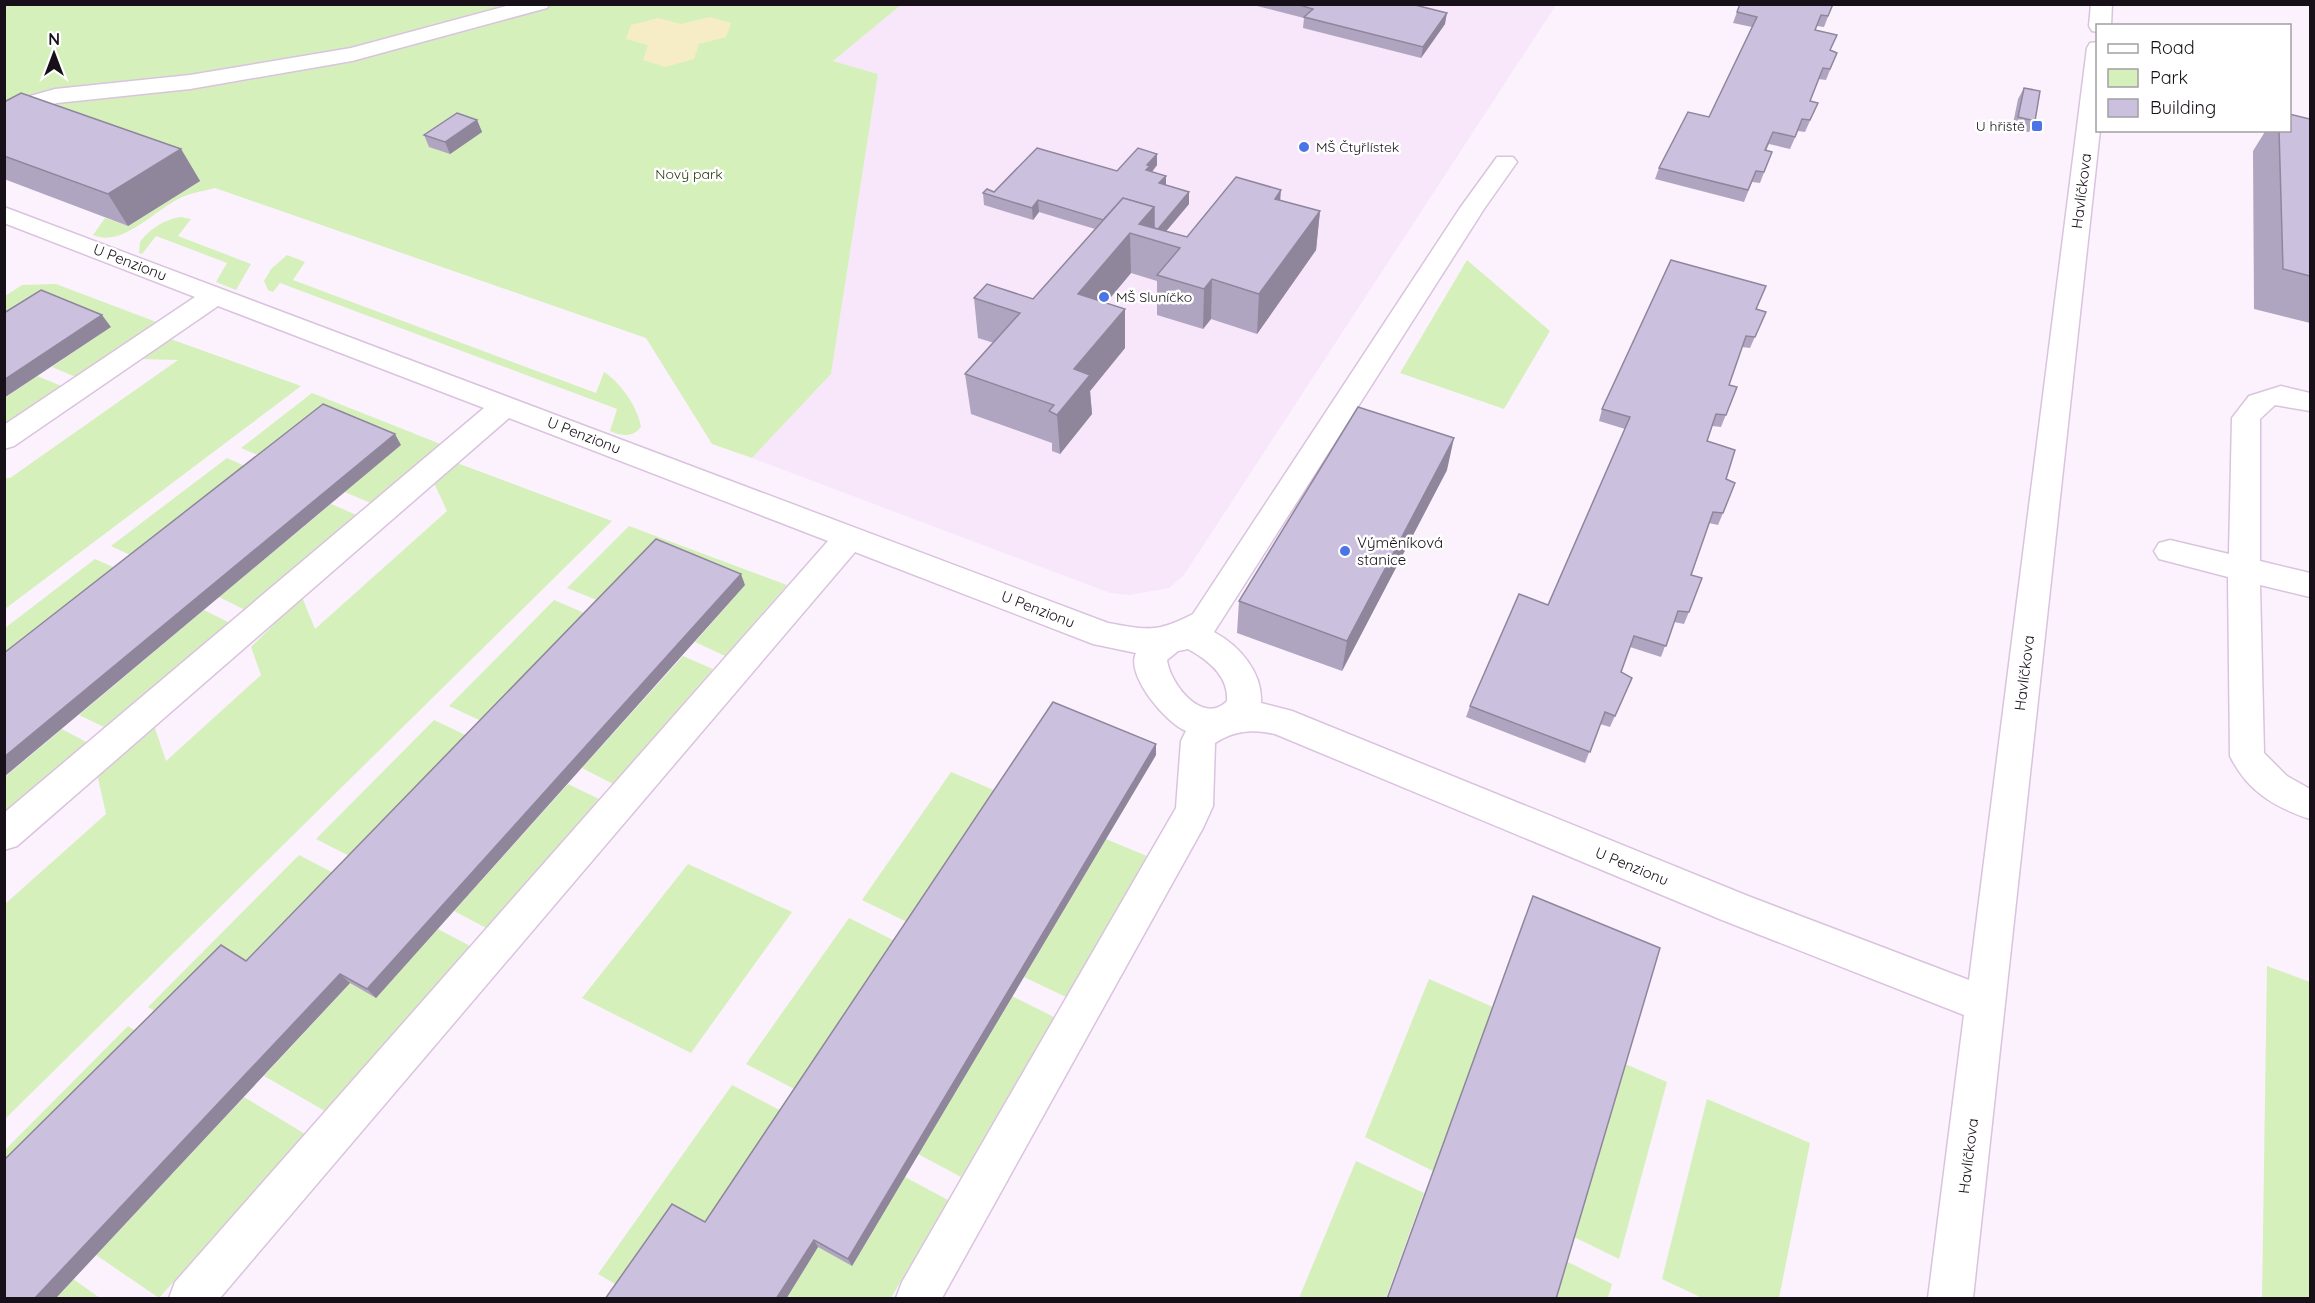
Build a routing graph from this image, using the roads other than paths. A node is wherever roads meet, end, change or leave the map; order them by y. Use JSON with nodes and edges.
{"nodes":[{"id":1,"x":540,"y":4,"type":"edge"},
{"id":2,"x":2102,"y":4,"type":"edge"},
{"id":3,"x":2100,"y":24,"type":"edge"},
{"id":4,"x":2096,"y":57,"type":"edge"},
{"id":5,"x":4,"y":116,"type":"edge"},
{"id":6,"x":1505,"y":162,"type":"dead end"},
{"id":7,"x":4,"y":214,"type":"edge"},
{"id":8,"x":216,"y":295,"type":"junction"},
{"id":9,"x":2310,"y":402,"type":"edge"},
{"id":10,"x":506,"y":405,"type":"junction"},
{"id":11,"x":4,"y":439,"type":"edge"},
{"id":12,"x":850,"y":537,"type":"junction"},
{"id":13,"x":2170,"y":551,"type":"dead end"},
{"id":14,"x":2244,"y":569,"type":"junction"},
{"id":15,"x":2310,"y":585,"type":"edge"},
{"id":16,"x":1172,"y":639,"type":"junction"},
{"id":17,"x":1245,"y":688,"type":"junction"},
{"id":18,"x":1280,"y":721,"type":"junction"},
{"id":19,"x":1224,"y":722,"type":"junction"},
{"id":20,"x":2310,"y":804,"type":"edge"},
{"id":21,"x":4,"y":835,"type":"edge"},
{"id":22,"x":1986,"y":1005,"type":"junction"},
{"id":23,"x":191,"y":1299,"type":"edge"},
{"id":24,"x":918,"y":1299,"type":"edge"},
{"id":25,"x":1951,"y":1299,"type":"edge"}],
"edges":[{"from":1,"to":5,"type":"street"},
{"from":2,"to":3,"type":"street"},
{"from":4,"to":22,"type":"street","name":"Havlíčkova"},
{"from":6,"to":16,"type":"street"},
{"from":7,"to":8,"type":"street","name":"U Penzionu"},
{"from":8,"to":10,"type":"street","name":"U Penzionu"},
{"from":8,"to":11,"type":"street"},
{"from":9,"to":14,"type":"street"},
{"from":10,"to":12,"type":"street","name":"U Penzionu"},
{"from":10,"to":21,"type":"street"},
{"from":12,"to":16,"type":"street","name":"U Penzionu"},
{"from":12,"to":23,"type":"street"},
{"from":13,"to":14,"type":"street"},
{"from":14,"to":15,"type":"street"},
{"from":14,"to":20,"type":"street"},
{"from":16,"to":17,"type":"street"},
{"from":16,"to":19,"type":"street"},
{"from":17,"to":18,"type":"street"},
{"from":17,"to":19,"type":"street"},
{"from":18,"to":19,"type":"street"},
{"from":18,"to":22,"type":"street","name":"U Penzionu"},
{"from":19,"to":24,"type":"street"},
{"from":22,"to":25,"type":"street","name":"Havlíčkova"}]}
